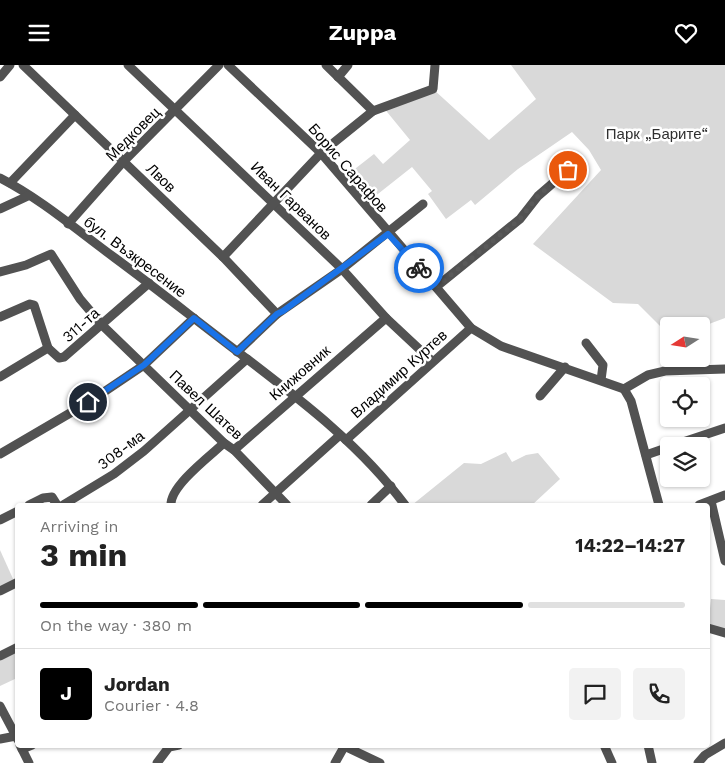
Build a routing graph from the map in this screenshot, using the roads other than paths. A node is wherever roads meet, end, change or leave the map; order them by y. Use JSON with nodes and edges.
{"nodes":[{"id":1,"x":10,"y":65,"type":"edge"},
{"id":2,"x":23,"y":65,"type":"edge"},
{"id":3,"x":128,"y":65,"type":"edge"},
{"id":4,"x":219,"y":65,"type":"edge"},
{"id":5,"x":228,"y":65,"type":"edge"},
{"id":6,"x":326,"y":65,"type":"edge"},
{"id":7,"x":348,"y":65,"type":"edge"},
{"id":8,"x":435,"y":65,"type":"edge"},
{"id":9,"x":0,"y":77,"type":"edge"},
{"id":10,"x":338,"y":77,"type":"junction"},
{"id":11,"x":175,"y":111,"type":"junction"},
{"id":12,"x":373,"y":111,"type":"junction"},
{"id":13,"x":75,"y":115,"type":"junction"},
{"id":14,"x":321,"y":153,"type":"junction"},
{"id":15,"x":123,"y":162,"type":"junction"},
{"id":16,"x":568,"y":170,"type":"dead end"},
{"id":17,"x":0,"y":178,"type":"edge"},
{"id":18,"x":10,"y":183,"type":"junction"},
{"id":19,"x":28,"y":196,"type":"junction"},
{"id":20,"x":273,"y":202,"type":"junction"},
{"id":21,"x":423,"y":204,"type":"dead end"},
{"id":22,"x":0,"y":209,"type":"edge"},
{"id":23,"x":68,"y":224,"type":"junction"},
{"id":24,"x":388,"y":234,"type":"junction"},
{"id":25,"x":223,"y":257,"type":"junction"},
{"id":26,"x":342,"y":269,"type":"junction"},
{"id":27,"x":0,"y":273,"type":"edge"},
{"id":28,"x":149,"y":283,"type":"junction"},
{"id":29,"x":436,"y":287,"type":"junction"},
{"id":30,"x":277,"y":314,"type":"junction"},
{"id":31,"x":0,"y":317,"type":"edge"},
{"id":32,"x":194,"y":318,"type":"junction"},
{"id":33,"x":386,"y":318,"type":"junction"},
{"id":34,"x":102,"y":325,"type":"junction"},
{"id":35,"x":471,"y":328,"type":"junction"},
{"id":36,"x":586,"y":343,"type":"dead end"},
{"id":37,"x":48,"y":348,"type":"junction"},
{"id":38,"x":237,"y":352,"type":"junction"},
{"id":39,"x":247,"y":359,"type":"junction"},
{"id":40,"x":432,"y":361,"type":"junction"},
{"id":41,"x":144,"y":365,"type":"junction"},
{"id":42,"x":565,"y":367,"type":"junction"},
{"id":43,"x":725,"y":369,"type":"edge"},
{"id":44,"x":0,"y":377,"type":"edge"},
{"id":45,"x":601,"y":380,"type":"junction"},
{"id":46,"x":624,"y":389,"type":"junction"},
{"id":47,"x":294,"y":396,"type":"junction"},
{"id":48,"x":540,"y":396,"type":"dead end"},
{"id":49,"x":191,"y":410,"type":"junction"},
{"id":50,"x":725,"y":428,"type":"edge"},
{"id":51,"x":343,"y":437,"type":"junction"},
{"id":52,"x":699,"y":437,"type":"edge"},
{"id":53,"x":224,"y":443,"type":"junction"},
{"id":54,"x":234,"y":450,"type":"junction"},
{"id":55,"x":660,"y":450,"type":"edge"},
{"id":56,"x":0,"y":454,"type":"edge"},
{"id":57,"x":646,"y":455,"type":"junction"},
{"id":58,"x":391,"y":486,"type":"junction"},
{"id":59,"x":275,"y":492,"type":"junction"},
{"id":60,"x":725,"y":495,"type":"edge"},
{"id":61,"x":710,"y":501,"type":"junction"},
{"id":62,"x":33,"y":503,"type":"edge"},
{"id":63,"x":56,"y":503,"type":"edge"},
{"id":64,"x":65,"y":503,"type":"edge"},
{"id":65,"x":171,"y":503,"type":"edge"},
{"id":66,"x":264,"y":503,"type":"edge"},
{"id":67,"x":285,"y":503,"type":"edge"},
{"id":68,"x":373,"y":503,"type":"edge"},
{"id":69,"x":404,"y":503,"type":"edge"},
{"id":70,"x":658,"y":503,"type":"edge"},
{"id":71,"x":705,"y":503,"type":"edge"},
{"id":72,"x":15,"y":512,"type":"edge"},
{"id":73,"x":0,"y":520,"type":"edge"},
{"id":74,"x":725,"y":561,"type":"edge"},
{"id":75,"x":15,"y":584,"type":"edge"},
{"id":76,"x":0,"y":591,"type":"edge"},
{"id":77,"x":710,"y":629,"type":"edge"},
{"id":78,"x":725,"y":633,"type":"edge"},
{"id":79,"x":15,"y":648,"type":"edge"},
{"id":80,"x":0,"y":656,"type":"edge"},
{"id":81,"x":0,"y":706,"type":"edge"},
{"id":82,"x":15,"y":735,"type":"edge"},
{"id":83,"x":0,"y":739,"type":"edge"},
{"id":84,"x":15,"y":742,"type":"edge"},
{"id":85,"x":725,"y":743,"type":"edge"},
{"id":86,"x":21,"y":748,"type":"edge"},
{"id":87,"x":168,"y":748,"type":"edge"},
{"id":88,"x":342,"y":748,"type":"edge"},
{"id":89,"x":347,"y":748,"type":"edge"},
{"id":90,"x":605,"y":748,"type":"edge"},
{"id":91,"x":649,"y":748,"type":"edge"},
{"id":92,"x":373,"y":762,"type":"edge"},
{"id":93,"x":28,"y":763,"type":"edge"},
{"id":94,"x":157,"y":763,"type":"edge"},
{"id":95,"x":335,"y":763,"type":"edge"},
{"id":96,"x":612,"y":763,"type":"edge"},
{"id":97,"x":652,"y":763,"type":"edge"},
{"id":98,"x":698,"y":763,"type":"edge"}],
"edges":[{"from":1,"to":9,"type":"street"},
{"from":2,"to":13,"type":"street","name":"Лвов"},
{"from":3,"to":11,"type":"street","name":"Иван Гарванов"},
{"from":4,"to":11,"type":"street","name":"Медковец"},
{"from":5,"to":14,"type":"street","name":"Борис Сарафов"},
{"from":6,"to":10,"type":"street"},
{"from":7,"to":10,"type":"street"},
{"from":8,"to":12,"type":"street"},
{"from":10,"to":12,"type":"street"},
{"from":11,"to":15,"type":"street","name":"Медковец"},
{"from":11,"to":20,"type":"street","name":"Иван Гарванов"},
{"from":12,"to":14,"type":"street"},
{"from":13,"to":15,"type":"street","name":"Лвов"},
{"from":13,"to":18,"type":"street"},
{"from":14,"to":20,"type":"street"},
{"from":14,"to":24,"type":"street","name":"Борис Сарафов"},
{"from":15,"to":23,"type":"street","name":"Медковец"},
{"from":15,"to":25,"type":"street","name":"Лвов"},
{"from":16,"to":29,"type":"street"},
{"from":17,"to":18,"type":"street","name":"бул. Възкресение"},
{"from":18,"to":19,"type":"street","name":"бул. Възкресение"},
{"from":19,"to":22,"type":"street"},
{"from":19,"to":23,"type":"street","name":"бул. Възкресение"},
{"from":20,"to":25,"type":"street"},
{"from":20,"to":26,"type":"street","name":"Иван Гарванов"},
{"from":21,"to":24,"type":"street"},
{"from":23,"to":28,"type":"street","name":"бул. Възкресение"},
{"from":24,"to":26,"type":"street"},
{"from":24,"to":29,"type":"street","name":"Борис Сарафов"},
{"from":25,"to":30,"type":"street","name":"Лвов"},
{"from":26,"to":30,"type":"street"},
{"from":26,"to":33,"type":"street","name":"Иван Гарванов"},
{"from":27,"to":34,"type":"street","name":"Павел Шатев"},
{"from":28,"to":32,"type":"street","name":"бул. Възкресение"},
{"from":28,"to":34,"type":"street","name":"311-та"},
{"from":29,"to":35,"type":"street","name":"Борис Сарафов"},
{"from":30,"to":38,"type":"street"},
{"from":31,"to":37,"type":"street"},
{"from":32,"to":38,"type":"street","name":"бул. Възкресение"},
{"from":32,"to":41,"type":"street"},
{"from":33,"to":40,"type":"street","name":"Иван Гарванов"},
{"from":33,"to":47,"type":"street","name":"Книжовник"},
{"from":34,"to":37,"type":"street","name":"311-та"},
{"from":34,"to":41,"type":"street","name":"Павел Шатев"},
{"from":35,"to":40,"type":"street","name":"Владимир Куртев"},
{"from":35,"to":42,"type":"street","name":"Борис Сарафов"},
{"from":36,"to":45,"type":"street"},
{"from":37,"to":44,"type":"street","name":"311-та"},
{"from":38,"to":39,"type":"street","name":"бул. Възкресение"},
{"from":39,"to":47,"type":"street","name":"бул. Възкресение"},
{"from":39,"to":49,"type":"street","name":"308-ма"},
{"from":40,"to":51,"type":"street","name":"Владимир Куртев"},
{"from":41,"to":49,"type":"street","name":"Павел Шатев"},
{"from":41,"to":56,"type":"street"},
{"from":42,"to":45,"type":"street","name":"Борис Сарафов"},
{"from":42,"to":48,"type":"street"},
{"from":43,"to":46,"type":"street"},
{"from":45,"to":46,"type":"street","name":"Борис Сарафов"},
{"from":46,"to":57,"type":"street"},
{"from":47,"to":51,"type":"street","name":"бул. Възкресение"},
{"from":47,"to":54,"type":"street","name":"Книжовник"},
{"from":49,"to":53,"type":"street","name":"Павел Шатев"},
{"from":49,"to":64,"type":"street","name":"308-ма"},
{"from":50,"to":52,"type":"street"},
{"from":51,"to":58,"type":"street","name":"бул. Възкресение"},
{"from":51,"to":59,"type":"street","name":"Владимир Куртев"},
{"from":53,"to":54,"type":"street","name":"Павел Шатев"},
{"from":53,"to":65,"type":"street"},
{"from":54,"to":59,"type":"street","name":"Павел Шатев"},
{"from":55,"to":57,"type":"street"},
{"from":57,"to":70,"type":"street"},
{"from":58,"to":68,"type":"street"},
{"from":58,"to":69,"type":"street","name":"бул. Възкресение"},
{"from":59,"to":66,"type":"street","name":"Владимир Куртев"},
{"from":59,"to":67,"type":"street","name":"Павел Шатев"},
{"from":60,"to":61,"type":"street"},
{"from":61,"to":71,"type":"street"},
{"from":61,"to":74,"type":"street"},
{"from":62,"to":63,"type":"street"},
{"from":72,"to":73,"type":"street"},
{"from":75,"to":76,"type":"street"},
{"from":77,"to":78,"type":"street"},
{"from":79,"to":80,"type":"street"},
{"from":81,"to":82,"type":"street"},
{"from":83,"to":84,"type":"street"},
{"from":85,"to":98,"type":"street"},
{"from":86,"to":93,"type":"street"},
{"from":87,"to":94,"type":"street"},
{"from":88,"to":95,"type":"street"},
{"from":89,"to":92,"type":"street"},
{"from":90,"to":96,"type":"street"},
{"from":91,"to":97,"type":"street"}]}
